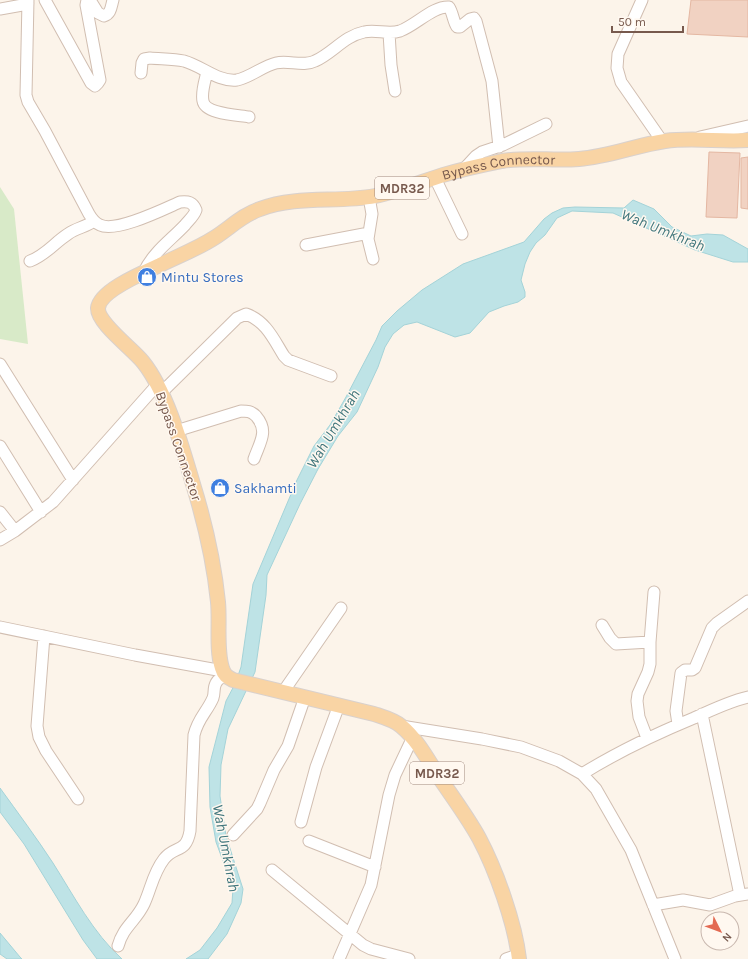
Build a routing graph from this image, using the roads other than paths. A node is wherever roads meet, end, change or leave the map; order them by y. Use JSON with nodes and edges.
{"nodes":[{"id":1,"x":45,"y":0,"type":"edge"},
{"id":2,"x":89,"y":0,"type":"edge"},
{"id":3,"x":113,"y":0,"type":"edge"},
{"id":4,"x":642,"y":0,"type":"edge"},
{"id":5,"x":28,"y":2,"type":"edge"},
{"id":6,"x":0,"y":9,"type":"edge"},
{"id":7,"x":389,"y":33,"type":"junction"},
{"id":8,"x":141,"y":72,"type":"dead end"},
{"id":9,"x":207,"y":72,"type":"junction"},
{"id":10,"x":395,"y":91,"type":"dead end"},
{"id":11,"x":249,"y":117,"type":"dead end"},
{"id":12,"x":546,"y":124,"type":"dead end"},
{"id":13,"x":748,"y":126,"type":"edge"},
{"id":14,"x":690,"y":139,"type":"junction"},
{"id":15,"x":748,"y":140,"type":"edge"},
{"id":16,"x":662,"y":142,"type":"junction"},
{"id":17,"x":499,"y":147,"type":"junction"},
{"id":18,"x":464,"y":169,"type":"junction"},
{"id":19,"x":435,"y":178,"type":"junction"},
{"id":20,"x":369,"y":197,"type":"junction"},
{"id":21,"x":94,"y":221,"type":"junction"},
{"id":22,"x":369,"y":233,"type":"junction"},
{"id":23,"x":462,"y":234,"type":"dead end"},
{"id":24,"x":306,"y":246,"type":"dead end"},
{"id":25,"x":373,"y":259,"type":"dead end"},
{"id":26,"x":30,"y":261,"type":"dead end"},
{"id":27,"x":144,"y":272,"type":"junction"},
{"id":28,"x":2,"y":370,"type":"edge"},
{"id":29,"x":331,"y":376,"type":"dead end"},
{"id":30,"x":159,"y":389,"type":"junction"},
{"id":31,"x":176,"y":431,"type":"junction"},
{"id":32,"x":0,"y":446,"type":"edge"},
{"id":33,"x":3,"y":458,"type":"edge"},
{"id":34,"x":254,"y":458,"type":"dead end"},
{"id":35,"x":74,"y":480,"type":"junction"},
{"id":36,"x":0,"y":512,"type":"edge"},
{"id":37,"x":41,"y":512,"type":"junction"},
{"id":38,"x":15,"y":531,"type":"junction"},
{"id":39,"x":0,"y":540,"type":"edge"},
{"id":40,"x":654,"y":592,"type":"dead end"},
{"id":41,"x":748,"y":602,"type":"edge"},
{"id":42,"x":341,"y":608,"type":"dead end"},
{"id":43,"x":602,"y":625,"type":"dead end"},
{"id":44,"x":0,"y":627,"type":"edge"},
{"id":45,"x":44,"y":636,"type":"junction"},
{"id":46,"x":650,"y":642,"type":"junction"},
{"id":47,"x":227,"y":675,"type":"junction"},
{"id":48,"x":283,"y":692,"type":"junction"},
{"id":49,"x":305,"y":697,"type":"junction"},
{"id":50,"x":748,"y":697,"type":"edge"},
{"id":51,"x":339,"y":705,"type":"junction"},
{"id":52,"x":702,"y":714,"type":"junction"},
{"id":53,"x":678,"y":724,"type":"junction"},
{"id":54,"x":401,"y":726,"type":"junction"},
{"id":55,"x":412,"y":738,"type":"junction"},
{"id":56,"x":647,"y":738,"type":"junction"},
{"id":57,"x":582,"y":774,"type":"junction"},
{"id":58,"x":78,"y":799,"type":"dead end"},
{"id":59,"x":301,"y":822,"type":"dead end"},
{"id":60,"x":233,"y":835,"type":"dead end"},
{"id":61,"x":309,"y":841,"type":"dead end"},
{"id":62,"x":375,"y":867,"type":"junction"},
{"id":63,"x":272,"y":870,"type":"dead end"},
{"id":64,"x":744,"y":894,"type":"edge"},
{"id":65,"x":653,"y":905,"type":"junction"},
{"id":66,"x":349,"y":934,"type":"junction"},
{"id":67,"x":118,"y":946,"type":"dead end"},
{"id":68,"x":514,"y":958,"type":"edge"},
{"id":69,"x":339,"y":959,"type":"edge"},
{"id":70,"x":409,"y":959,"type":"edge"},
{"id":71,"x":675,"y":959,"type":"edge"}],
"edges":[{"from":1,"to":2,"type":"street"},
{"from":2,"to":3,"type":"street"},
{"from":4,"to":16,"type":"street"},
{"from":5,"to":6,"type":"street"},
{"from":5,"to":21,"type":"street"},
{"from":7,"to":9,"type":"street"},
{"from":7,"to":10,"type":"street"},
{"from":7,"to":17,"type":"street"},
{"from":8,"to":9,"type":"street"},
{"from":9,"to":11,"type":"street"},
{"from":12,"to":17,"type":"street"},
{"from":13,"to":14,"type":"street"},
{"from":14,"to":15,"type":"main road","name":"Bypass Connector","number":"MDR32"},
{"from":14,"to":16,"type":"main road","name":"Bypass Connector","number":"MDR32"},
{"from":16,"to":18,"type":"main road","name":"Bypass Connector","number":"MDR32"},
{"from":17,"to":18,"type":"street"},
{"from":18,"to":19,"type":"main road","name":"Bypass Connector","number":"MDR32"},
{"from":19,"to":20,"type":"main road","name":"Bypass Connector","number":"MDR32"},
{"from":19,"to":23,"type":"street"},
{"from":20,"to":22,"type":"street"},
{"from":20,"to":27,"type":"main road","name":"Bypass Connector","number":"MDR32"},
{"from":21,"to":26,"type":"street"},
{"from":21,"to":27,"type":"street"},
{"from":22,"to":24,"type":"street"},
{"from":22,"to":25,"type":"street"},
{"from":27,"to":30,"type":"main road","name":"Bypass Connector","number":"MDR32"},
{"from":28,"to":35,"type":"street"},
{"from":29,"to":30,"type":"street"},
{"from":30,"to":31,"type":"main road","name":"Bypass Connector","number":"MDR32"},
{"from":30,"to":35,"type":"street"},
{"from":31,"to":34,"type":"street"},
{"from":31,"to":47,"type":"main road","name":"Bypass Connector","number":"MDR32"},
{"from":32,"to":33,"type":"street"},
{"from":33,"to":37,"type":"street"},
{"from":35,"to":37,"type":"street"},
{"from":36,"to":38,"type":"street"},
{"from":37,"to":38,"type":"street"},
{"from":38,"to":39,"type":"street"},
{"from":40,"to":46,"type":"street"},
{"from":41,"to":53,"type":"street"},
{"from":42,"to":48,"type":"street"},
{"from":43,"to":46,"type":"street"},
{"from":44,"to":45,"type":"street"},
{"from":45,"to":47,"type":"street"},
{"from":45,"to":58,"type":"street"},
{"from":46,"to":56,"type":"street"},
{"from":47,"to":48,"type":"main road","number":"MDR32"},
{"from":47,"to":67,"type":"street"},
{"from":48,"to":49,"type":"main road","number":"MDR32"},
{"from":49,"to":51,"type":"main road","number":"MDR32"},
{"from":49,"to":60,"type":"street"},
{"from":50,"to":52,"type":"street"},
{"from":51,"to":54,"type":"main road","number":"MDR32"},
{"from":51,"to":59,"type":"street"},
{"from":52,"to":53,"type":"street"},
{"from":52,"to":64,"type":"street"},
{"from":53,"to":56,"type":"street"},
{"from":54,"to":55,"type":"main road","number":"MDR32"},
{"from":54,"to":57,"type":"street"},
{"from":55,"to":62,"type":"street"},
{"from":55,"to":68,"type":"main road","number":"MDR32"},
{"from":56,"to":57,"type":"street"},
{"from":57,"to":65,"type":"street"},
{"from":61,"to":62,"type":"street"},
{"from":62,"to":66,"type":"street"},
{"from":63,"to":66,"type":"street"},
{"from":64,"to":65,"type":"street"},
{"from":65,"to":71,"type":"street"},
{"from":66,"to":69,"type":"street"},
{"from":66,"to":70,"type":"street"}]}
